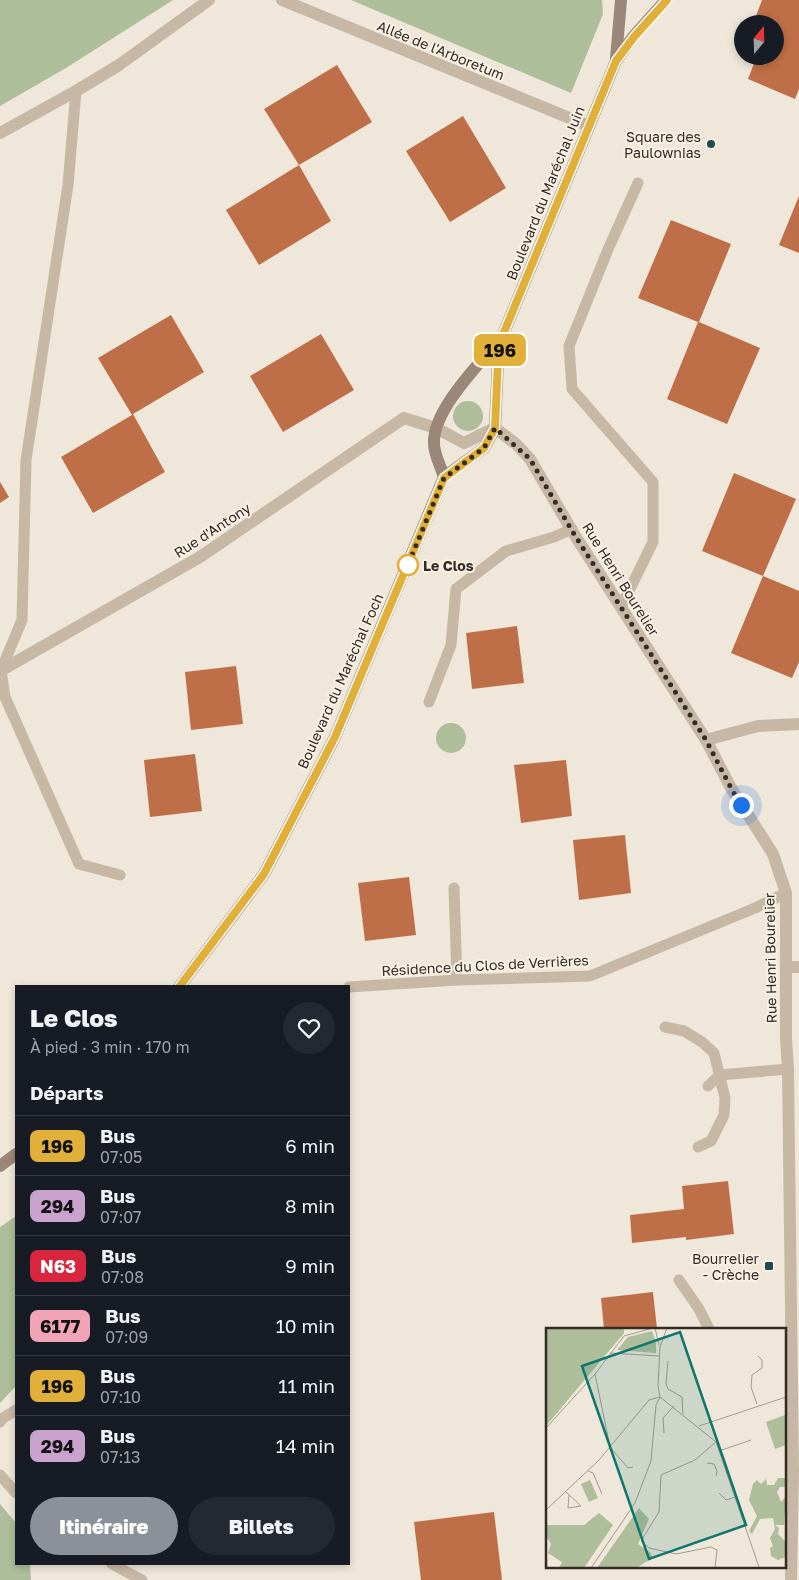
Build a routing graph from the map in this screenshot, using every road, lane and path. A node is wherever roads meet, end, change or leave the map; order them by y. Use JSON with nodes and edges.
{"nodes":[{"id":1,"x":209,"y":0,"type":"edge"},
{"id":2,"x":282,"y":0,"type":"edge"},
{"id":3,"x":621,"y":0,"type":"edge"},
{"id":4,"x":666,"y":0,"type":"edge"},
{"id":5,"x":616,"y":61,"type":"junction"},
{"id":6,"x":76,"y":92,"type":"junction"},
{"id":7,"x":589,"y":126,"type":"junction"},
{"id":8,"x":0,"y":134,"type":"edge"},
{"id":9,"x":638,"y":183,"type":"dead end"},
{"id":10,"x":502,"y":337,"type":"junction"},
{"id":11,"x":436,"y":428,"type":"junction"},
{"id":12,"x":495,"y":428,"type":"junction"},
{"id":13,"x":444,"y":478,"type":"junction"},
{"id":14,"x":572,"y":529,"type":"junction"},
{"id":15,"x":621,"y":607,"type":"junction"},
{"id":16,"x":0,"y":671,"type":"edge"},
{"id":17,"x":429,"y":702,"type":"dead end"},
{"id":18,"x":799,"y":724,"type":"edge"},
{"id":19,"x":706,"y":740,"type":"junction"},
{"id":20,"x":120,"y":875,"type":"dead end"},
{"id":21,"x":454,"y":888,"type":"dead end"},
{"id":22,"x":786,"y":893,"type":"junction"},
{"id":23,"x":793,"y":967,"type":"edge"},
{"id":24,"x":457,"y":980,"type":"junction"},
{"id":25,"x":181,"y":985,"type":"edge"},
{"id":26,"x":350,"y":987,"type":"edge"},
{"id":27,"x":665,"y":1027,"type":"dead end"},
{"id":28,"x":788,"y":1070,"type":"junction"},
{"id":29,"x":720,"y":1075,"type":"junction"},
{"id":30,"x":708,"y":1086,"type":"dead end"},
{"id":31,"x":698,"y":1147,"type":"dead end"},
{"id":32,"x":15,"y":1155,"type":"edge"},
{"id":33,"x":0,"y":1166,"type":"edge"},
{"id":34,"x":679,"y":1280,"type":"dead end"},
{"id":35,"x":708,"y":1328,"type":"edge"},
{"id":36,"x":788,"y":1345,"type":"edge"},
{"id":37,"x":15,"y":1411,"type":"edge"},
{"id":38,"x":0,"y":1422,"type":"edge"},
{"id":39,"x":0,"y":1475,"type":"edge"},
{"id":40,"x":15,"y":1492,"type":"edge"},
{"id":41,"x":114,"y":1565,"type":"edge"},
{"id":42,"x":142,"y":1580,"type":"edge"},
{"id":43,"x":791,"y":1580,"type":"edge"}],
"edges":[{"from":1,"to":6,"type":"street"},
{"from":2,"to":7,"type":"street","name":"Allée de l'Arboretum"},
{"from":3,"to":5,"type":"street","name":"Boulevard du Maréchal Juin"},
{"from":4,"to":5,"type":"street","name":"Boulevard du Maréchal Juin"},
{"from":5,"to":7,"type":"street","name":"Boulevard du Maréchal Juin"},
{"from":6,"to":8,"type":"street"},
{"from":6,"to":16,"type":"lane"},
{"from":7,"to":10,"type":"street","name":"Boulevard du Maréchal Juin"},
{"from":9,"to":15,"type":"lane"},
{"from":10,"to":11,"type":"street","name":"Boulevard du Maréchal Juin"},
{"from":10,"to":12,"type":"street","name":"Boulevard du Maréchal Juin"},
{"from":11,"to":12,"type":"street"},
{"from":11,"to":13,"type":"street","name":"Boulevard du Maréchal Juin"},
{"from":11,"to":16,"type":"street","name":"Rue d'Antony"},
{"from":12,"to":13,"type":"street","name":"Boulevard du Maréchal Juin"},
{"from":12,"to":14,"type":"street","name":"Rue Henri Bourelier"},
{"from":13,"to":25,"type":"street","name":"Boulevard du Maréchal Foch"},
{"from":14,"to":15,"type":"street","name":"Rue Henri Bourelier"},
{"from":14,"to":17,"type":"lane"},
{"from":15,"to":19,"type":"street","name":"Rue Henri Bourelier"},
{"from":16,"to":20,"type":"lane"},
{"from":18,"to":19,"type":"street"},
{"from":19,"to":22,"type":"street","name":"Rue Henri Bourelier"},
{"from":21,"to":24,"type":"lane"},
{"from":22,"to":23,"type":"street","name":"Rue Henri Bourelier"},
{"from":22,"to":24,"type":"lane","name":"Résidence du Clos de Verrières"},
{"from":23,"to":28,"type":"street","name":"Rue Henri Bourelier"},
{"from":24,"to":26,"type":"lane","name":"Résidence du Clos de Verrières"},
{"from":27,"to":29,"type":"lane"},
{"from":28,"to":29,"type":"lane"},
{"from":28,"to":36,"type":"street","name":"Rue Henri Bourelier"},
{"from":29,"to":30,"type":"lane"},
{"from":29,"to":31,"type":"lane"},
{"from":32,"to":33,"type":"street"},
{"from":34,"to":35,"type":"lane"},
{"from":36,"to":43,"type":"street","name":"Rue Henri Bourelier"},
{"from":37,"to":38,"type":"lane"},
{"from":39,"to":40,"type":"lane"},
{"from":41,"to":42,"type":"lane"}]}
